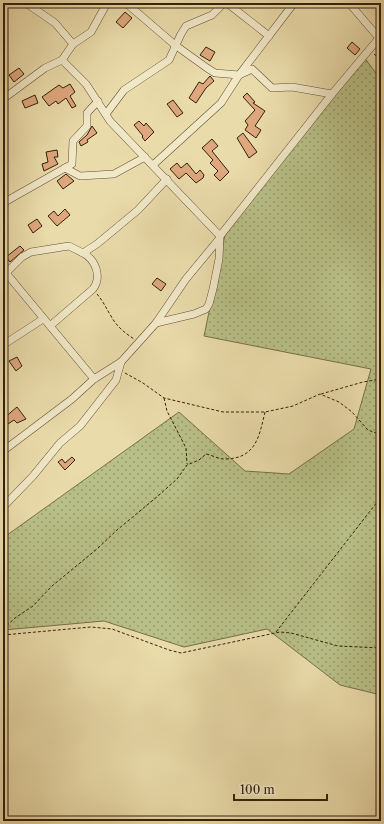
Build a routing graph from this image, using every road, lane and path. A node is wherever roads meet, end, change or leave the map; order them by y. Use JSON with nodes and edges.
{"nodes":[{"id":1,"x":26,"y":3,"type":"edge"},
{"id":2,"x":107,"y":3,"type":"edge"},
{"id":3,"x":126,"y":3,"type":"edge"},
{"id":4,"x":225,"y":3,"type":"edge"},
{"id":5,"x":294,"y":3,"type":"edge"},
{"id":6,"x":349,"y":3,"type":"edge"},
{"id":7,"x":269,"y":36,"type":"junction"},
{"id":8,"x":380,"y":37,"type":"edge"},
{"id":9,"x":73,"y":44,"type":"junction"},
{"id":10,"x":175,"y":45,"type":"junction"},
{"id":11,"x":368,"y":52,"type":"junction"},
{"id":12,"x":62,"y":60,"type":"junction"},
{"id":13,"x":381,"y":60,"type":"edge"},
{"id":14,"x":239,"y":75,"type":"junction"},
{"id":15,"x":332,"y":94,"type":"junction"},
{"id":16,"x":3,"y":99,"type":"edge"},
{"id":17,"x":98,"y":102,"type":"junction"},
{"id":18,"x":106,"y":114,"type":"junction"},
{"id":19,"x":145,"y":157,"type":"junction"},
{"id":20,"x":153,"y":165,"type":"junction"},
{"id":21,"x":65,"y":168,"type":"junction"},
{"id":22,"x":167,"y":179,"type":"junction"},
{"id":23,"x":3,"y":203,"type":"edge"},
{"id":24,"x":220,"y":237,"type":"junction"},
{"id":25,"x":83,"y":253,"type":"junction"},
{"id":26,"x":5,"y":271,"type":"edge"},
{"id":27,"x":93,"y":289,"type":"junction"},
{"id":28,"x":43,"y":319,"type":"junction"},
{"id":29,"x":156,"y":323,"type":"junction"},
{"id":30,"x":50,"y":326,"type":"junction"},
{"id":31,"x":139,"y":343,"type":"junction"},
{"id":32,"x":3,"y":345,"type":"edge"},
{"id":33,"x":121,"y":362,"type":"junction"},
{"id":34,"x":119,"y":370,"type":"junction"},
{"id":35,"x":94,"y":379,"type":"junction"},
{"id":36,"x":381,"y":379,"type":"edge"},
{"id":37,"x":320,"y":394,"type":"junction"},
{"id":38,"x":164,"y":398,"type":"junction"},
{"id":39,"x":265,"y":412,"type":"junction"},
{"id":40,"x":381,"y":435,"type":"edge"},
{"id":41,"x":3,"y":451,"type":"edge"},
{"id":42,"x":187,"y":464,"type":"junction"},
{"id":43,"x":381,"y":497,"type":"edge"},
{"id":44,"x":3,"y":507,"type":"edge"},
{"id":45,"x":3,"y":629,"type":"edge"},
{"id":46,"x":276,"y":633,"type":"junction"},
{"id":47,"x":3,"y":635,"type":"edge"},
{"id":48,"x":381,"y":648,"type":"edge"}],
"edges":[{"from":1,"to":9,"type":"street"},
{"from":2,"to":9,"type":"street"},
{"from":3,"to":10,"type":"street"},
{"from":4,"to":7,"type":"street"},
{"from":4,"to":10,"type":"street"},
{"from":5,"to":7,"type":"street"},
{"from":6,"to":8,"type":"street"},
{"from":7,"to":14,"type":"street"},
{"from":8,"to":11,"type":"street"},
{"from":9,"to":12,"type":"street"},
{"from":10,"to":14,"type":"street"},
{"from":10,"to":18,"type":"street"},
{"from":11,"to":13,"type":"path"},
{"from":11,"to":15,"type":"street"},
{"from":12,"to":16,"type":"street"},
{"from":12,"to":17,"type":"street"},
{"from":14,"to":15,"type":"street"},
{"from":14,"to":20,"type":"street"},
{"from":15,"to":24,"type":"street"},
{"from":17,"to":18,"type":"street"},
{"from":17,"to":21,"type":"street"},
{"from":18,"to":19,"type":"street"},
{"from":19,"to":20,"type":"street"},
{"from":19,"to":21,"type":"street"},
{"from":20,"to":22,"type":"street"},
{"from":21,"to":23,"type":"street"},
{"from":22,"to":24,"type":"street"},
{"from":22,"to":25,"type":"street"},
{"from":24,"to":29,"type":"street"},
{"from":24,"to":29,"type":"street"},
{"from":25,"to":26,"type":"street"},
{"from":25,"to":27,"type":"street"},
{"from":26,"to":28,"type":"street"},
{"from":27,"to":30,"type":"street"},
{"from":27,"to":31,"type":"path"},
{"from":28,"to":30,"type":"street"},
{"from":28,"to":32,"type":"street"},
{"from":29,"to":31,"type":"street"},
{"from":30,"to":35,"type":"street"},
{"from":31,"to":33,"type":"street"},
{"from":33,"to":34,"type":"street"},
{"from":33,"to":35,"type":"street"},
{"from":34,"to":38,"type":"path"},
{"from":34,"to":44,"type":"street"},
{"from":35,"to":41,"type":"street"},
{"from":36,"to":37,"type":"path"},
{"from":37,"to":39,"type":"path"},
{"from":37,"to":40,"type":"path"},
{"from":38,"to":39,"type":"path"},
{"from":38,"to":42,"type":"path"},
{"from":39,"to":42,"type":"path"},
{"from":42,"to":45,"type":"path"},
{"from":43,"to":46,"type":"path"},
{"from":46,"to":47,"type":"path"},
{"from":46,"to":48,"type":"path"}]}
